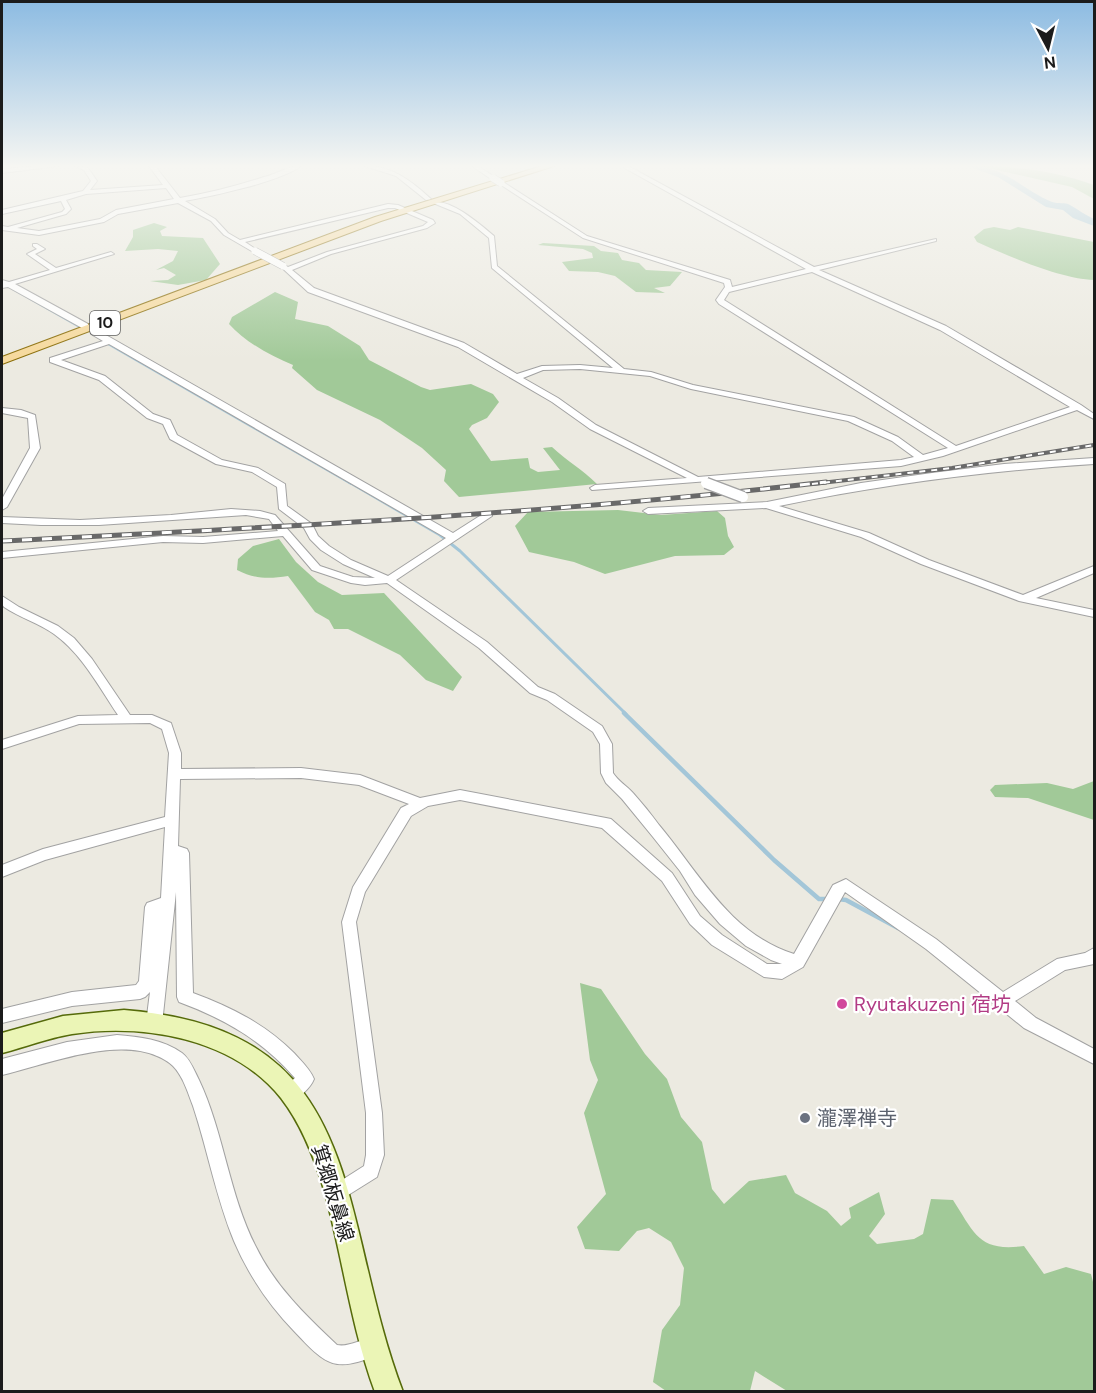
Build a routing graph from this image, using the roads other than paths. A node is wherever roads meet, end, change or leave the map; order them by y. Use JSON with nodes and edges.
{"nodes":[{"id":1,"x":31,"y":231,"type":"edge"},
{"id":2,"x":51,"y":231,"type":"edge"},
{"id":3,"x":223,"y":231,"type":"edge"},
{"id":4,"x":282,"y":231,"type":"edge"},
{"id":5,"x":350,"y":231,"type":"edge"},
{"id":6,"x":411,"y":231,"type":"edge"},
{"id":7,"x":485,"y":231,"type":"edge"},
{"id":8,"x":576,"y":231,"type":"edge"},
{"id":9,"x":742,"y":231,"type":"edge"},
{"id":10,"x":934,"y":240,"type":"dead end"},
{"id":11,"x":239,"y":242,"type":"junction"},
{"id":12,"x":35,"y":245,"type":"dead end"},
{"id":13,"x":111,"y":254,"type":"dead end"},
{"id":14,"x":286,"y":268,"type":"junction"},
{"id":15,"x":55,"y":270,"type":"junction"},
{"id":16,"x":813,"y":270,"type":"junction"},
{"id":17,"x":4,"y":283,"type":"edge"},
{"id":18,"x":726,"y":291,"type":"junction"},
{"id":19,"x":85,"y":327,"type":"dead end"},
{"id":20,"x":94,"y":332,"type":"dead end"},
{"id":21,"x":107,"y":342,"type":"junction"},
{"id":22,"x":2,"y":361,"type":"edge"},
{"id":23,"x":624,"y":373,"type":"junction"},
{"id":24,"x":517,"y":378,"type":"junction"},
{"id":25,"x":1078,"y":407,"type":"junction"},
{"id":26,"x":2,"y":411,"type":"edge"},
{"id":27,"x":1095,"y":417,"type":"edge"},
{"id":28,"x":955,"y":449,"type":"junction"},
{"id":29,"x":923,"y":459,"type":"junction"},
{"id":30,"x":1095,"y":461,"type":"edge"},
{"id":31,"x":695,"y":478,"type":"junction"},
{"id":32,"x":595,"y":488,"type":"dead end"},
{"id":33,"x":767,"y":505,"type":"junction"},
{"id":34,"x":2,"y":507,"type":"edge"},
{"id":35,"x":648,"y":511,"type":"dead end"},
{"id":36,"x":489,"y":514,"type":"dead end"},
{"id":37,"x":2,"y":520,"type":"edge"},
{"id":38,"x":286,"y":533,"type":"junction"},
{"id":39,"x":452,"y":537,"type":"junction"},
{"id":40,"x":2,"y":555,"type":"edge"},
{"id":41,"x":1095,"y":569,"type":"edge"},
{"id":42,"x":389,"y":580,"type":"junction"},
{"id":43,"x":1023,"y":599,"type":"junction"},
{"id":44,"x":4,"y":605,"type":"edge"},
{"id":45,"x":1095,"y":613,"type":"edge"},
{"id":46,"x":126,"y":718,"type":"junction"},
{"id":47,"x":2,"y":745,"type":"edge"},
{"id":48,"x":174,"y":774,"type":"junction"},
{"id":49,"x":420,"y":803,"type":"junction"},
{"id":50,"x":172,"y":820,"type":"junction"},
{"id":51,"x":171,"y":850,"type":"junction"},
{"id":52,"x":2,"y":871,"type":"edge"},
{"id":53,"x":168,"y":902,"type":"junction"},
{"id":54,"x":1095,"y":954,"type":"edge"},
{"id":55,"x":798,"y":962,"type":"junction"},
{"id":56,"x":1003,"y":1000,"type":"junction"},
{"id":57,"x":2,"y":1016,"type":"edge"},
{"id":58,"x":154,"y":1024,"type":"junction"},
{"id":59,"x":2,"y":1043,"type":"edge"},
{"id":60,"x":1095,"y":1057,"type":"edge"},
{"id":61,"x":2,"y":1067,"type":"edge"},
{"id":62,"x":289,"y":1094,"type":"junction"},
{"id":63,"x":337,"y":1193,"type":"junction"},
{"id":64,"x":373,"y":1347,"type":"junction"},
{"id":65,"x":388,"y":1392,"type":"edge"}],
"edges":[{"from":1,"to":2,"type":"street"},
{"from":3,"to":11,"type":"street"},
{"from":4,"to":11,"type":"street"},
{"from":5,"to":22,"type":"main road","number":"10"},
{"from":6,"to":14,"type":"street"},
{"from":7,"to":23,"type":"street"},
{"from":8,"to":18,"type":"street","bridge":true},
{"from":9,"to":16,"type":"street"},
{"from":10,"to":16,"type":"street"},
{"from":11,"to":14,"type":"street","bridge":true},
{"from":12,"to":15,"type":"street"},
{"from":13,"to":15,"type":"street"},
{"from":14,"to":24,"type":"street"},
{"from":15,"to":17,"type":"street"},
{"from":16,"to":18,"type":"street"},
{"from":16,"to":25,"type":"street"},
{"from":17,"to":19,"type":"street"},
{"from":18,"to":28,"type":"street"},
{"from":20,"to":21,"type":"street"},
{"from":21,"to":39,"type":"street"},
{"from":21,"to":42,"type":"street"},
{"from":23,"to":24,"type":"street"},
{"from":23,"to":29,"type":"street"},
{"from":24,"to":31,"type":"street"},
{"from":25,"to":27,"type":"street"},
{"from":25,"to":28,"type":"street"},
{"from":26,"to":34,"type":"street"},
{"from":28,"to":29,"type":"street"},
{"from":29,"to":31,"type":"street"},
{"from":30,"to":33,"type":"street"},
{"from":31,"to":32,"type":"street"},
{"from":31,"to":33,"type":"street","bridge":true},
{"from":33,"to":35,"type":"street"},
{"from":33,"to":43,"type":"street"},
{"from":36,"to":39,"type":"street"},
{"from":37,"to":38,"type":"street"},
{"from":38,"to":40,"type":"street"},
{"from":38,"to":42,"type":"street"},
{"from":39,"to":42,"type":"street"},
{"from":41,"to":43,"type":"street"},
{"from":42,"to":55,"type":"street"},
{"from":43,"to":45,"type":"street"},
{"from":44,"to":46,"type":"street"},
{"from":46,"to":47,"type":"street"},
{"from":46,"to":48,"type":"street"},
{"from":48,"to":49,"type":"street"},
{"from":48,"to":50,"type":"street"},
{"from":49,"to":55,"type":"street"},
{"from":49,"to":63,"type":"street"},
{"from":50,"to":51,"type":"street"},
{"from":50,"to":52,"type":"street"},
{"from":51,"to":53,"type":"street"},
{"from":51,"to":62,"type":"street"},
{"from":53,"to":57,"type":"street"},
{"from":53,"to":58,"type":"street"},
{"from":54,"to":56,"type":"street"},
{"from":55,"to":56,"type":"street"},
{"from":56,"to":60,"type":"street"},
{"from":58,"to":59,"type":"main road","name":"箕郷板鼻線"},
{"from":58,"to":62,"type":"main road","name":"箕郷板鼻線"},
{"from":61,"to":64,"type":"street"},
{"from":62,"to":63,"type":"main road","name":"箕郷板鼻線"},
{"from":63,"to":64,"type":"main road","name":"箕郷板鼻線"},
{"from":64,"to":65,"type":"main road","name":"箕郷板鼻線"}]}
